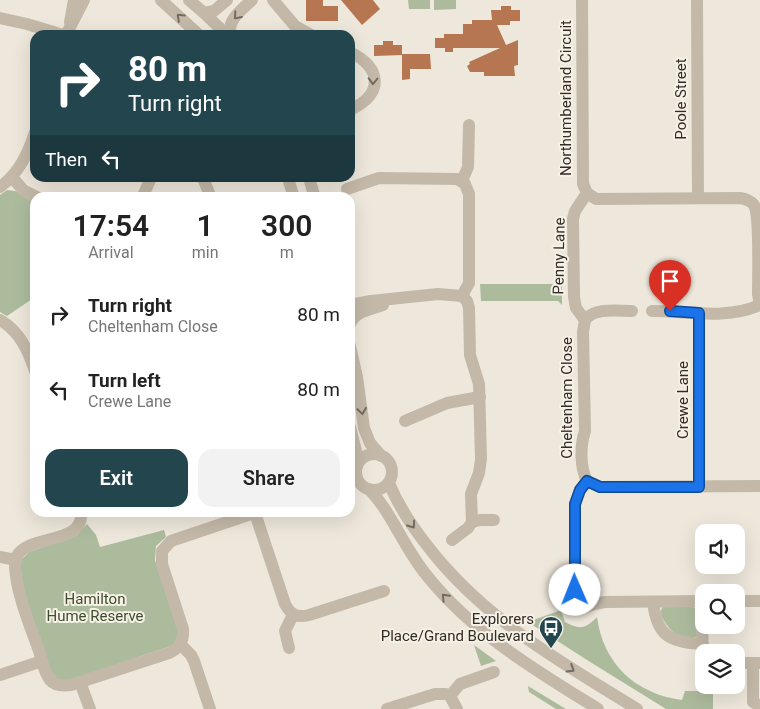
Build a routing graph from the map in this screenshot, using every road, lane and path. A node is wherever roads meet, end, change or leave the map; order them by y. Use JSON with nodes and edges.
{"nodes":[{"id":1,"x":74,"y":0,"type":"edge"},
{"id":2,"x":84,"y":0,"type":"edge"},
{"id":3,"x":161,"y":0,"type":"edge"},
{"id":4,"x":189,"y":0,"type":"edge"},
{"id":5,"x":227,"y":0,"type":"edge"},
{"id":6,"x":252,"y":0,"type":"edge"},
{"id":7,"x":273,"y":0,"type":"edge"},
{"id":8,"x":582,"y":0,"type":"edge"},
{"id":9,"x":697,"y":0,"type":"edge"},
{"id":10,"x":204,"y":13,"type":"junction"},
{"id":11,"x":0,"y":18,"type":"edge"},
{"id":12,"x":56,"y":30,"type":"edge"},
{"id":13,"x":66,"y":30,"type":"edge"},
{"id":14,"x":67,"y":30,"type":"edge"},
{"id":15,"x":194,"y":30,"type":"edge"},
{"id":16,"x":222,"y":30,"type":"edge"},
{"id":17,"x":230,"y":30,"type":"edge"},
{"id":18,"x":302,"y":30,"type":"edge"},
{"id":19,"x":355,"y":55,"type":"edge"},
{"id":20,"x":355,"y":107,"type":"edge"},
{"id":21,"x":469,"y":125,"type":"dead end"},
{"id":22,"x":30,"y":146,"type":"edge"},
{"id":23,"x":12,"y":177,"type":"junction"},
{"id":24,"x":462,"y":181,"type":"junction"},
{"id":25,"x":0,"y":187,"type":"edge"},
{"id":26,"x":347,"y":188,"type":"dead end"},
{"id":27,"x":586,"y":193,"type":"junction"},
{"id":28,"x":30,"y":194,"type":"edge"},
{"id":29,"x":698,"y":198,"type":"junction"},
{"id":30,"x":758,"y":210,"type":"edge"},
{"id":31,"x":462,"y":296,"type":"junction"},
{"id":32,"x":399,"y":298,"type":"junction"},
{"id":33,"x":355,"y":304,"type":"edge"},
{"id":34,"x":760,"y":305,"type":"edge"},
{"id":35,"x":632,"y":311,"type":"dead end"},
{"id":36,"x":652,"y":311,"type":"dead end"},
{"id":37,"x":699,"y":313,"type":"junction"},
{"id":38,"x":355,"y":316,"type":"edge"},
{"id":39,"x":0,"y":320,"type":"edge"},
{"id":40,"x":585,"y":320,"type":"junction"},
{"id":41,"x":30,"y":358,"type":"edge"},
{"id":42,"x":355,"y":372,"type":"edge"},
{"id":43,"x":480,"y":398,"type":"junction"},
{"id":44,"x":405,"y":421,"type":"dead end"},
{"id":45,"x":355,"y":447,"type":"edge"},
{"id":46,"x":382,"y":456,"type":"junction"},
{"id":47,"x":357,"y":480,"type":"edge"},
{"id":48,"x":587,"y":481,"type":"junction"},
{"id":49,"x":389,"y":482,"type":"junction"},
{"id":50,"x":760,"y":486,"type":"edge"},
{"id":51,"x":699,"y":487,"type":"junction"},
{"id":52,"x":80,"y":517,"type":"edge"},
{"id":53,"x":244,"y":517,"type":"edge"},
{"id":54,"x":257,"y":517,"type":"edge"},
{"id":55,"x":494,"y":520,"type":"dead end"},
{"id":56,"x":472,"y":522,"type":"junction"},
{"id":57,"x":452,"y":540,"type":"dead end"},
{"id":58,"x":0,"y":557,"type":"edge"},
{"id":59,"x":16,"y":560,"type":"junction"},
{"id":60,"x":384,"y":591,"type":"dead end"},
{"id":61,"x":695,"y":601,"type":"edge"},
{"id":62,"x":745,"y":601,"type":"edge"},
{"id":63,"x":760,"y":601,"type":"edge"},
{"id":64,"x":653,"y":602,"type":"junction"},
{"id":65,"x":293,"y":614,"type":"junction"},
{"id":66,"x":703,"y":634,"type":"edge"},
{"id":67,"x":703,"y":644,"type":"joint"},
{"id":68,"x":181,"y":645,"type":"junction"},
{"id":69,"x":289,"y":648,"type":"dead end"},
{"id":70,"x":42,"y":661,"type":"junction"},
{"id":71,"x":757,"y":663,"type":"edge"},
{"id":72,"x":494,"y":672,"type":"dead end"},
{"id":73,"x":0,"y":675,"type":"edge"},
{"id":74,"x":80,"y":682,"type":"junction"},
{"id":75,"x":450,"y":696,"type":"junction"},
{"id":76,"x":760,"y":706,"type":"edge"},
{"id":77,"x":90,"y":709,"type":"edge"},
{"id":78,"x":210,"y":709,"type":"edge"},
{"id":79,"x":387,"y":709,"type":"edge"},
{"id":80,"x":457,"y":709,"type":"edge"},
{"id":81,"x":598,"y":709,"type":"edge"},
{"id":82,"x":637,"y":709,"type":"edge"}],
"edges":[{"from":1,"to":13,"type":"street"},
{"from":2,"to":14,"type":"street"},
{"from":15,"to":3,"type":"street","one_way":true},
{"from":4,"to":10,"type":"street"},
{"from":5,"to":10,"type":"street"},
{"from":6,"to":17,"type":"street","one_way":true},
{"from":7,"to":18,"type":"street"},
{"from":8,"to":27,"type":"street","name":"Northumberland Circuit"},
{"from":9,"to":29,"type":"street","name":"Poole Street"},
{"from":10,"to":16,"type":"street"},
{"from":11,"to":12,"type":"street"},
{"from":19,"to":20,"type":"street","one_way":true},
{"from":21,"to":24,"type":"street"},
{"from":22,"to":23,"type":"street"},
{"from":23,"to":25,"type":"street"},
{"from":23,"to":28,"type":"street"},
{"from":24,"to":26,"type":"street"},
{"from":24,"to":31,"type":"street"},
{"from":27,"to":29,"type":"street","name":"Northumberland Circuit"},
{"from":27,"to":40,"type":"street","name":"Penny Lane"},
{"from":29,"to":30,"type":"street","name":"Northumberland Circuit"},
{"from":30,"to":34,"type":"street","name":"Northumberland Circuit"},
{"from":31,"to":32,"type":"street"},
{"from":31,"to":43,"type":"street"},
{"from":32,"to":33,"type":"street"},
{"from":32,"to":38,"type":"street"},
{"from":34,"to":37,"type":"street"},
{"from":35,"to":40,"type":"street"},
{"from":36,"to":37,"type":"street"},
{"from":37,"to":51,"type":"street","name":"Crewe Lane"},
{"from":39,"to":41,"type":"street"},
{"from":40,"to":48,"type":"street","name":"Cheltenham Close"},
{"from":42,"to":46,"type":"street","one_way":true},
{"from":43,"to":44,"type":"street"},
{"from":43,"to":56,"type":"street"},
{"from":45,"to":47,"type":"street"},
{"from":46,"to":47,"type":"street"},
{"from":46,"to":49,"type":"street"},
{"from":47,"to":49,"type":"street"},
{"from":81,"to":47,"type":"street","one_way":true},
{"from":48,"to":51,"type":"street"},
{"from":48,"to":64,"type":"street"},
{"from":49,"to":82,"type":"street","one_way":true},
{"from":50,"to":51,"type":"street"},
{"from":52,"to":59,"type":"street"},
{"from":53,"to":68,"type":"street"},
{"from":54,"to":65,"type":"street"},
{"from":55,"to":56,"type":"street"},
{"from":56,"to":57,"type":"street"},
{"from":58,"to":59,"type":"street"},
{"from":59,"to":70,"type":"street"},
{"from":60,"to":65,"type":"street"},
{"from":61,"to":64,"type":"street"},
{"from":62,"to":63,"type":"street"},
{"from":64,"to":67,"type":"street"},
{"from":65,"to":69,"type":"street"},
{"from":66,"to":67,"type":"street"},
{"from":68,"to":74,"type":"street"},
{"from":68,"to":78,"type":"street"},
{"from":70,"to":73,"type":"street"},
{"from":70,"to":74,"type":"street"},
{"from":71,"to":76,"type":"street"},
{"from":72,"to":75,"type":"street"},
{"from":74,"to":77,"type":"street"},
{"from":75,"to":79,"type":"street"},
{"from":75,"to":80,"type":"street"}]}
